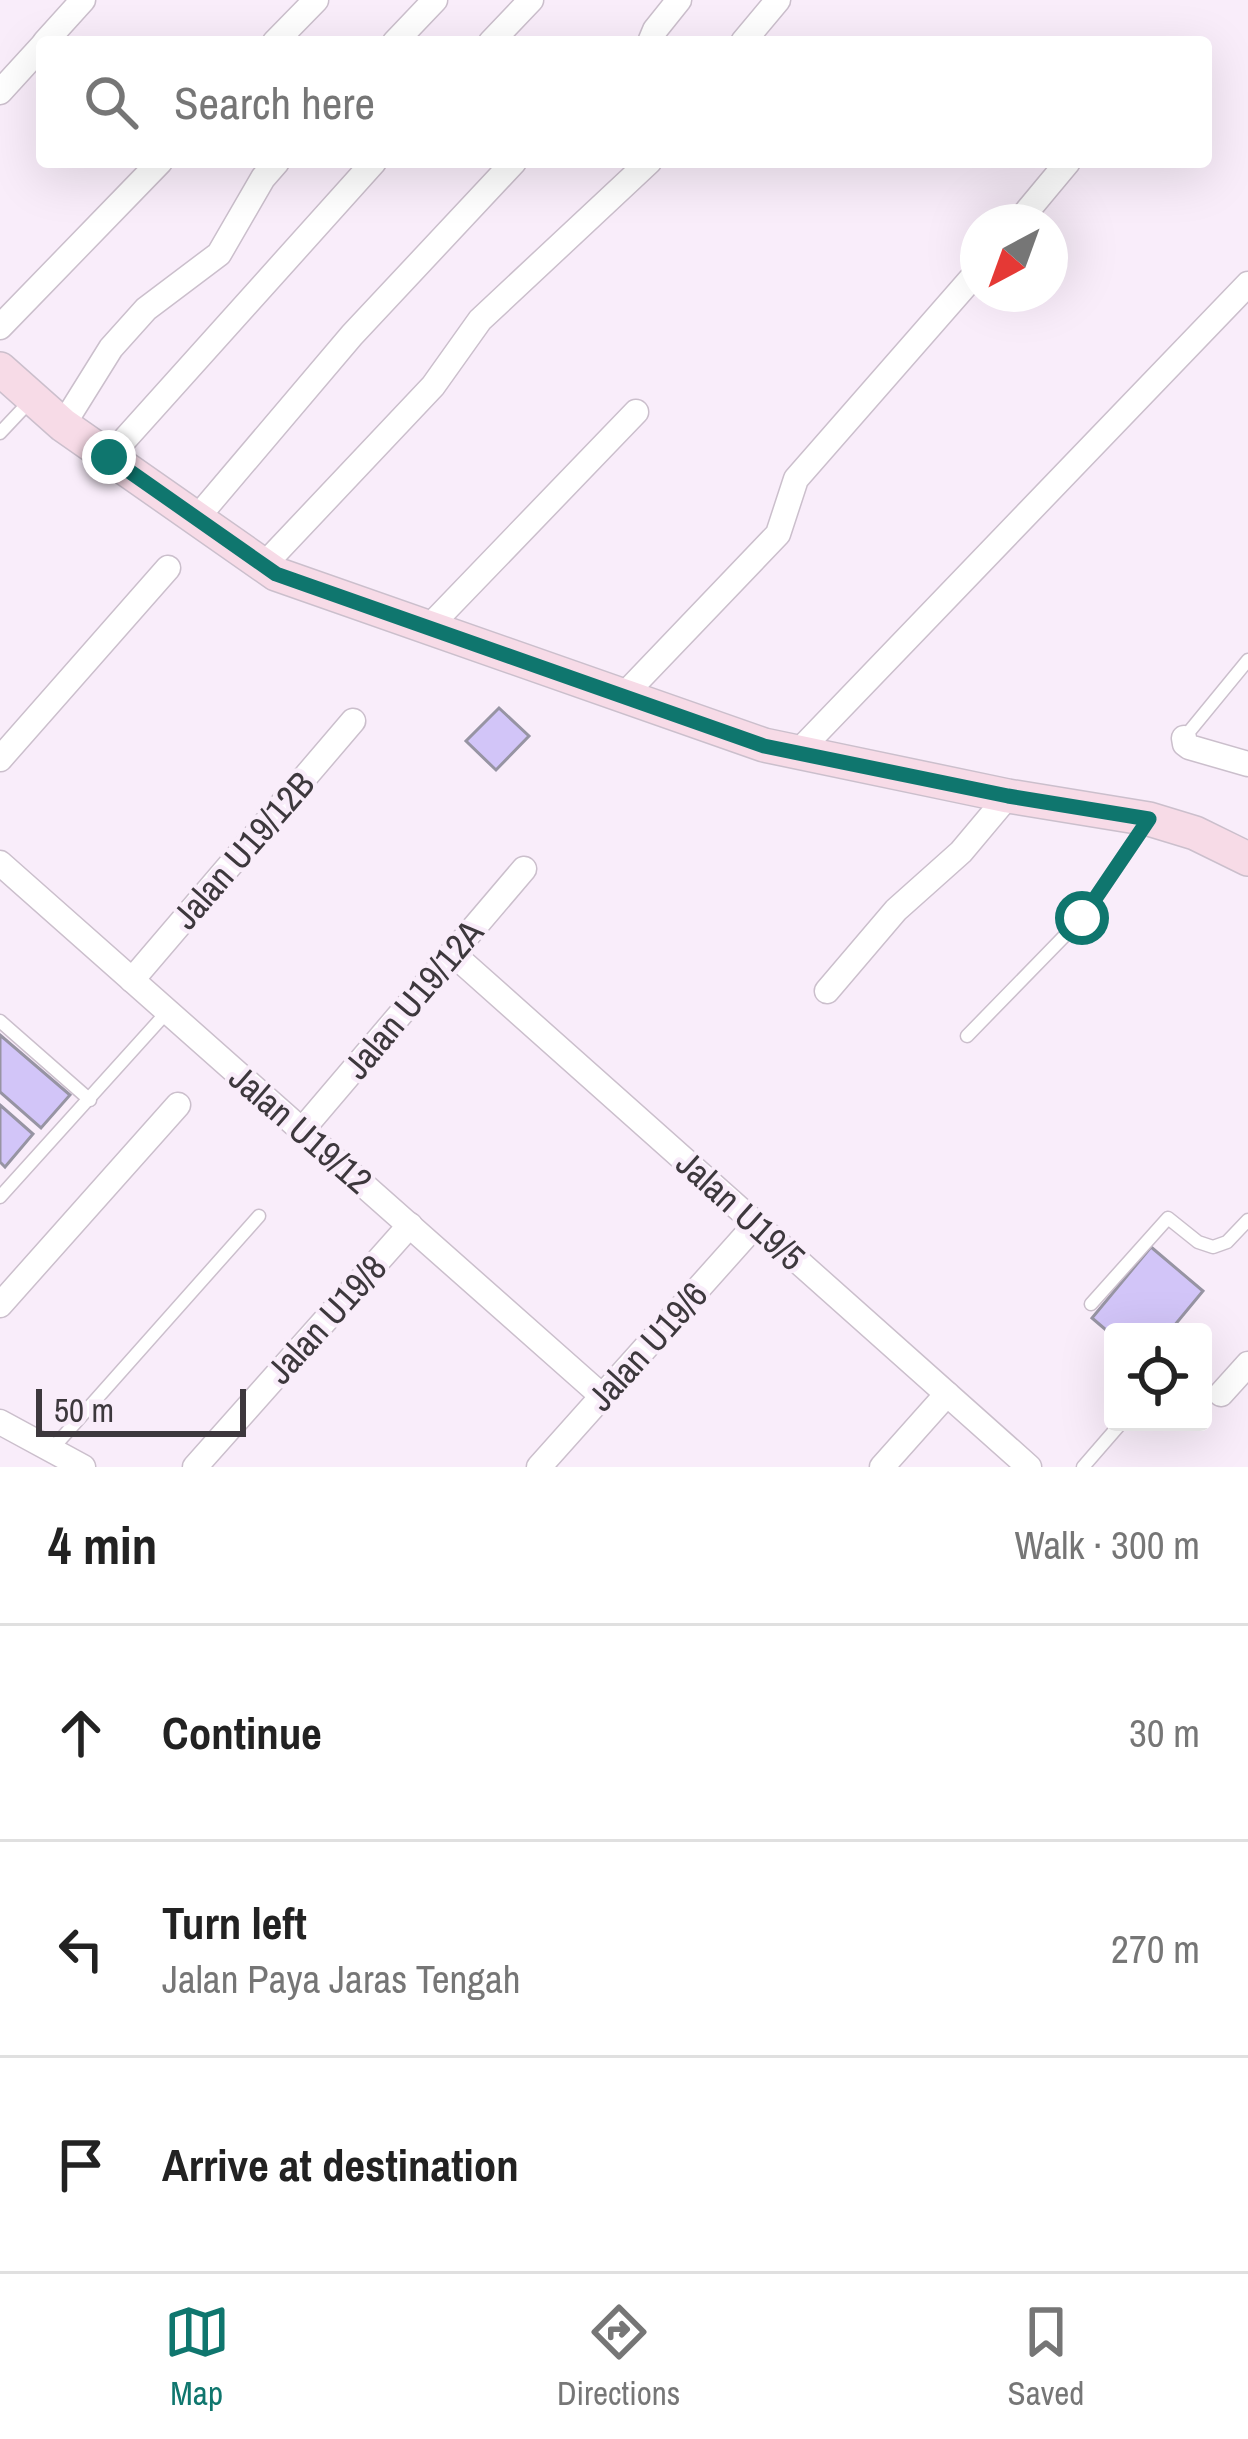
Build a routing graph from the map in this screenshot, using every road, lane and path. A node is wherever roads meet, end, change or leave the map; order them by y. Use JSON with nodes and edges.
{"nodes":[{"id":1,"x":83,"y":0,"type":"edge"},
{"id":2,"x":316,"y":0,"type":"edge"},
{"id":3,"x":435,"y":0,"type":"edge"},
{"id":4,"x":531,"y":0,"type":"edge"},
{"id":5,"x":679,"y":0,"type":"edge"},
{"id":6,"x":778,"y":0,"type":"edge"},
{"id":7,"x":51,"y":36,"type":"edge"},
{"id":8,"x":281,"y":36,"type":"edge"},
{"id":9,"x":401,"y":36,"type":"edge"},
{"id":10,"x":497,"y":36,"type":"edge"},
{"id":11,"x":652,"y":36,"type":"edge"},
{"id":12,"x":748,"y":36,"type":"edge"},
{"id":13,"x":36,"y":53,"type":"edge"},
{"id":14,"x":0,"y":92,"type":"edge"},
{"id":15,"x":154,"y":168,"type":"edge"},
{"id":16,"x":272,"y":168,"type":"edge"},
{"id":17,"x":369,"y":168,"type":"edge"},
{"id":18,"x":508,"y":168,"type":"edge"},
{"id":19,"x":643,"y":168,"type":"edge"},
{"id":20,"x":1063,"y":168,"type":"edge"},
{"id":21,"x":1033,"y":204,"type":"edge"},
{"id":22,"x":1248,"y":284,"type":"edge"},
{"id":23,"x":960,"y":292,"type":"edge"},
{"id":24,"x":0,"y":327,"type":"edge"},
{"id":25,"x":0,"y":369,"type":"edge"},
{"id":26,"x":32,"y":398,"type":"junction"},
{"id":27,"x":636,"y":412,"type":"dead end"},
{"id":28,"x":63,"y":425,"type":"junction"},
{"id":29,"x":0,"y":433,"type":"edge"},
{"id":30,"x":109,"y":457,"type":"junction"},
{"id":31,"x":196,"y":519,"type":"junction"},
{"id":32,"x":263,"y":566,"type":"junction"},
{"id":33,"x":168,"y":568,"type":"dead end"},
{"id":34,"x":428,"y":628,"type":"junction"},
{"id":35,"x":1248,"y":660,"type":"edge"},
{"id":36,"x":623,"y":696,"type":"junction"},
{"id":37,"x":353,"y":721,"type":"dead end"},
{"id":38,"x":1184,"y":738,"type":"joint"},
{"id":39,"x":798,"y":752,"type":"junction"},
{"id":40,"x":0,"y":759,"type":"edge"},
{"id":41,"x":1248,"y":764,"type":"edge"},
{"id":42,"x":1008,"y":796,"type":"junction"},
{"id":43,"x":1149,"y":819,"type":"junction"},
{"id":44,"x":1248,"y":858,"type":"edge"},
{"id":45,"x":0,"y":863,"type":"edge"},
{"id":46,"x":524,"y":869,"type":"dead end"},
{"id":47,"x":452,"y":953,"type":"junction"},
{"id":48,"x":132,"y":980,"type":"junction"},
{"id":49,"x":827,"y":992,"type":"dead end"},
{"id":50,"x":168,"y":1011,"type":"junction"},
{"id":51,"x":0,"y":1021,"type":"edge"},
{"id":52,"x":968,"y":1036,"type":"dead end"},
{"id":53,"x":90,"y":1100,"type":"junction"},
{"id":54,"x":178,"y":1105,"type":"dead end"},
{"id":55,"x":302,"y":1130,"type":"junction"},
{"id":56,"x":0,"y":1197,"type":"edge"},
{"id":57,"x":259,"y":1216,"type":"dead end"},
{"id":58,"x":1248,"y":1220,"type":"edge"},
{"id":59,"x":756,"y":1224,"type":"junction"},
{"id":60,"x":410,"y":1225,"type":"junction"},
{"id":61,"x":1090,"y":1304,"type":"dead end"},
{"id":62,"x":0,"y":1305,"type":"edge"},
{"id":63,"x":1248,"y":1364,"type":"edge"},
{"id":64,"x":947,"y":1394,"type":"junction"},
{"id":65,"x":1221,"y":1394,"type":"dead end"},
{"id":66,"x":602,"y":1396,"type":"junction"},
{"id":67,"x":0,"y":1422,"type":"edge"},
{"id":68,"x":1113,"y":1431,"type":"edge"},
{"id":69,"x":51,"y":1450,"type":"junction"},
{"id":70,"x":83,"y":1467,"type":"edge"},
{"id":71,"x":195,"y":1467,"type":"edge"},
{"id":72,"x":538,"y":1467,"type":"edge"},
{"id":73,"x":882,"y":1467,"type":"edge"},
{"id":74,"x":1029,"y":1467,"type":"edge"},
{"id":75,"x":1083,"y":1467,"type":"edge"}],
"edges":[{"from":1,"to":7,"type":"street"},
{"from":2,"to":8,"type":"street"},
{"from":3,"to":9,"type":"street"},
{"from":4,"to":10,"type":"street"},
{"from":5,"to":11,"type":"street"},
{"from":6,"to":12,"type":"street"},
{"from":13,"to":14,"type":"street"},
{"from":15,"to":24,"type":"street"},
{"from":16,"to":28,"type":"street"},
{"from":17,"to":30,"type":"street"},
{"from":18,"to":31,"type":"street"},
{"from":19,"to":32,"type":"street"},
{"from":20,"to":21,"type":"street"},
{"from":22,"to":39,"type":"street"},
{"from":23,"to":36,"type":"street"},
{"from":25,"to":26,"type":"street"},
{"from":26,"to":28,"type":"street"},
{"from":26,"to":29,"type":"lane"},
{"from":27,"to":34,"type":"street"},
{"from":28,"to":30,"type":"street"},
{"from":30,"to":31,"type":"street"},
{"from":31,"to":32,"type":"street"},
{"from":32,"to":34,"type":"street"},
{"from":33,"to":40,"type":"street"},
{"from":34,"to":36,"type":"street"},
{"from":35,"to":38,"type":"lane"},
{"from":36,"to":39,"type":"street"},
{"from":37,"to":48,"type":"street","name":"Jalan U19/12B"},
{"from":38,"to":41,"type":"street"},
{"from":39,"to":42,"type":"street"},
{"from":42,"to":43,"type":"street"},
{"from":42,"to":49,"type":"street"},
{"from":43,"to":44,"type":"street"},
{"from":43,"to":52,"type":"lane"},
{"from":45,"to":48,"type":"street","name":"Jalan U19/12"},
{"from":46,"to":47,"type":"street","name":"Jalan U19/12A"},
{"from":47,"to":55,"type":"street","name":"Jalan U19/12A"},
{"from":47,"to":59,"type":"street","name":"Jalan U19/5"},
{"from":48,"to":50,"type":"street","name":"Jalan U19/12"},
{"from":50,"to":53,"type":"lane"},
{"from":50,"to":55,"type":"street","name":"Jalan U19/12"},
{"from":51,"to":53,"type":"lane"},
{"from":53,"to":56,"type":"lane"},
{"from":54,"to":62,"type":"street"},
{"from":55,"to":60,"type":"street","name":"Jalan U19/12"},
{"from":57,"to":69,"type":"lane"},
{"from":58,"to":61,"type":"lane"},
{"from":59,"to":64,"type":"street","name":"Jalan U19/5"},
{"from":59,"to":66,"type":"street","name":"Jalan U19/6"},
{"from":60,"to":66,"type":"street","name":"Jalan U19/12"},
{"from":60,"to":71,"type":"street","name":"Jalan U19/8"},
{"from":63,"to":65,"type":"street"},
{"from":64,"to":73,"type":"street"},
{"from":64,"to":74,"type":"street","name":"Jalan U19/5"},
{"from":66,"to":72,"type":"street","name":"Jalan U19/6"},
{"from":67,"to":69,"type":"street"},
{"from":68,"to":75,"type":"lane"},
{"from":69,"to":70,"type":"street"}]}
